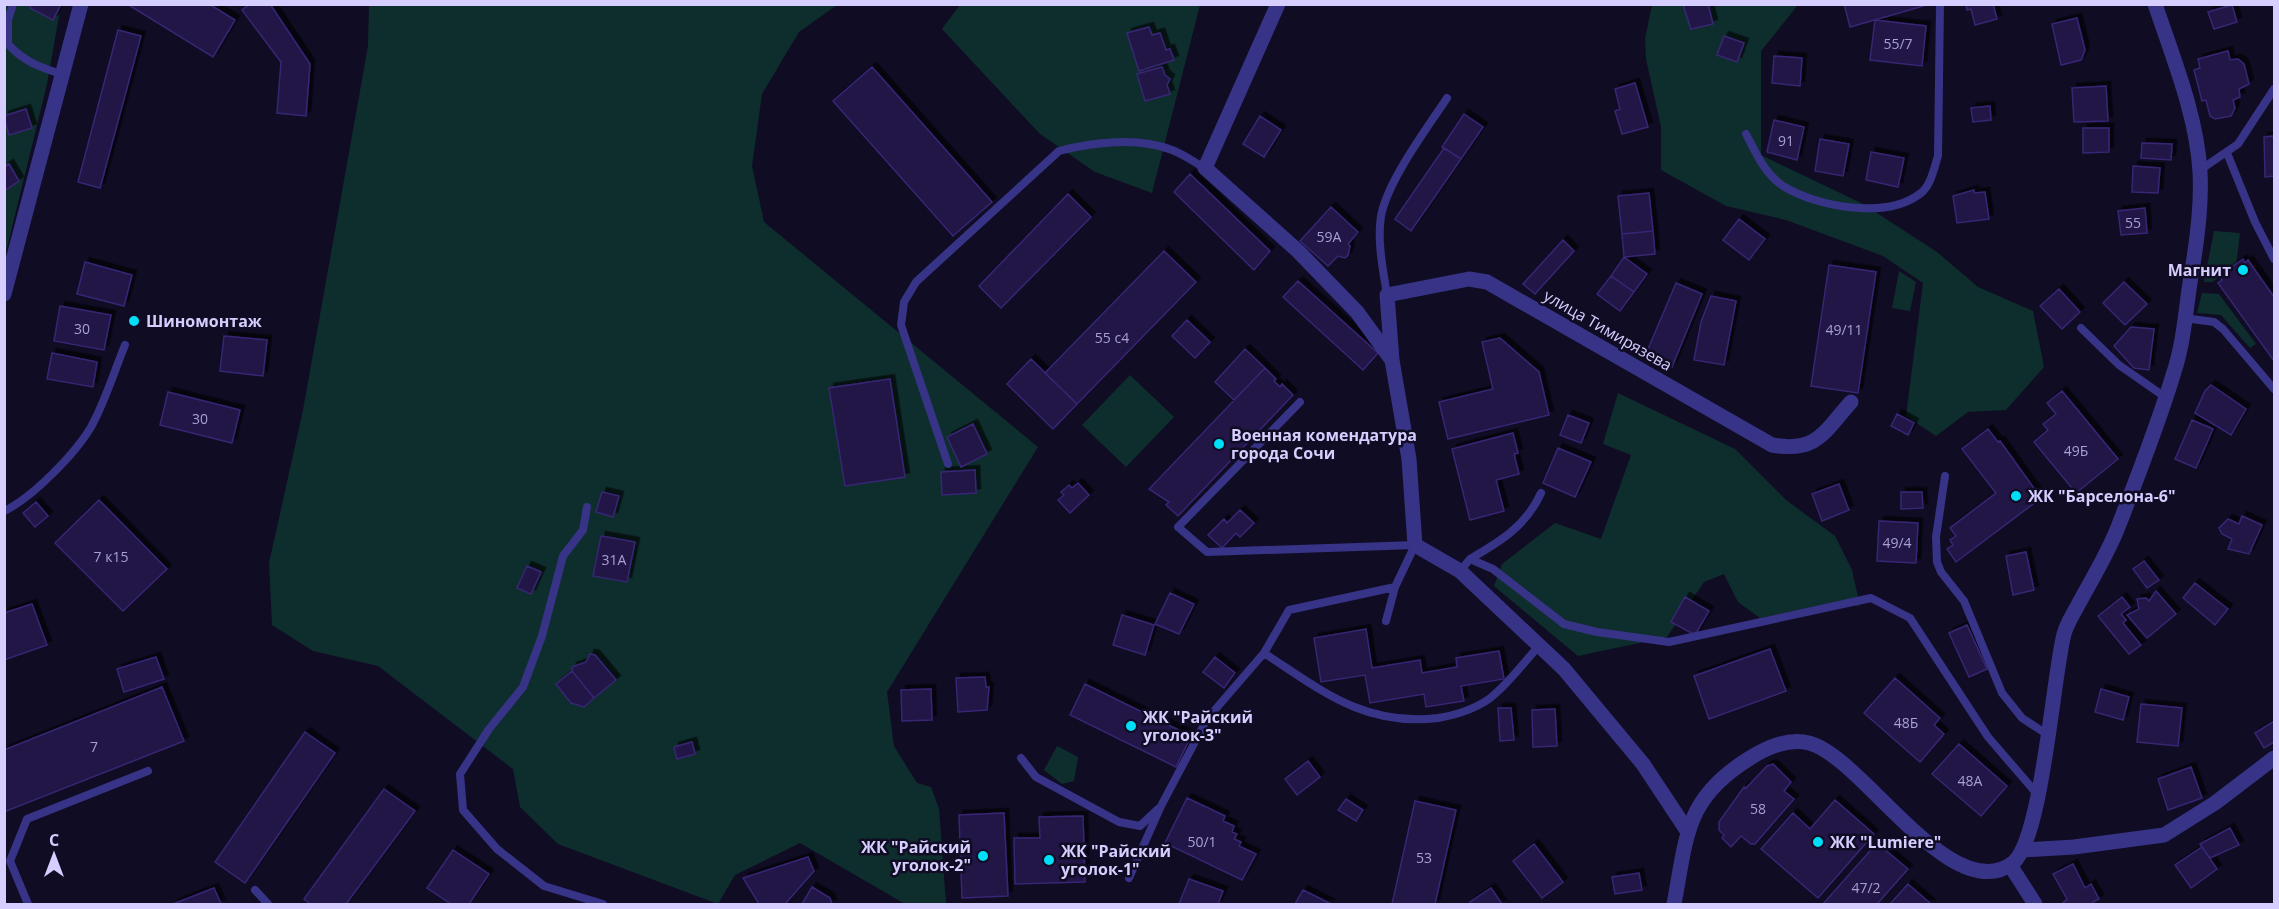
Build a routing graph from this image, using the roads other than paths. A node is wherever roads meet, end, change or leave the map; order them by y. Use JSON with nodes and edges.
{"nodes":[{"id":1,"x":13,"y":4,"type":"edge"},
{"id":2,"x":81,"y":4,"type":"edge"},
{"id":3,"x":1278,"y":4,"type":"edge"},
{"id":4,"x":1940,"y":4,"type":"edge"},
{"id":5,"x":2155,"y":4,"type":"edge"},
{"id":6,"x":61,"y":74,"type":"junction"},
{"id":7,"x":2274,"y":89,"type":"edge"},
{"id":8,"x":1447,"y":98,"type":"dead end"},
{"id":9,"x":1746,"y":134,"type":"dead end"},
{"id":10,"x":2227,"y":153,"type":"junction"},
{"id":11,"x":1205,"y":168,"type":"junction"},
{"id":12,"x":2200,"y":170,"type":"junction"},
{"id":13,"x":2274,"y":259,"type":"edge"},
{"id":14,"x":4,"y":294,"type":"edge"},
{"id":15,"x":1387,"y":295,"type":"junction"},
{"id":16,"x":2184,"y":318,"type":"junction"},
{"id":17,"x":2081,"y":328,"type":"dead end"},
{"id":18,"x":125,"y":345,"type":"dead end"},
{"id":19,"x":1392,"y":360,"type":"junction"},
{"id":20,"x":2274,"y":389,"type":"edge"},
{"id":21,"x":2165,"y":398,"type":"junction"},
{"id":22,"x":1300,"y":402,"type":"dead end"},
{"id":23,"x":1851,"y":402,"type":"dead end"},
{"id":24,"x":948,"y":464,"type":"dead end"},
{"id":25,"x":1945,"y":476,"type":"dead end"},
{"id":26,"x":1542,"y":493,"type":"dead end"},
{"id":27,"x":587,"y":507,"type":"dead end"},
{"id":28,"x":4,"y":511,"type":"edge"},
{"id":29,"x":1416,"y":545,"type":"junction"},
{"id":30,"x":1465,"y":565,"type":"junction"},
{"id":31,"x":1395,"y":587,"type":"junction"},
{"id":32,"x":1386,"y":621,"type":"dead end"},
{"id":33,"x":1539,"y":646,"type":"junction"},
{"id":34,"x":1264,"y":653,"type":"junction"},
{"id":35,"x":2048,"y":735,"type":"junction"},
{"id":36,"x":1021,"y":758,"type":"dead end"},
{"id":37,"x":2274,"y":758,"type":"edge"},
{"id":38,"x":148,"y":771,"type":"dead end"},
{"id":39,"x":2038,"y":795,"type":"junction"},
{"id":40,"x":1161,"y":806,"type":"junction"},
{"id":41,"x":1688,"y":832,"type":"junction"},
{"id":42,"x":2023,"y":850,"type":"junction"},
{"id":43,"x":2010,"y":865,"type":"junction"},
{"id":44,"x":1129,"y":878,"type":"dead end"},
{"id":45,"x":255,"y":890,"type":"dead end"},
{"id":46,"x":28,"y":904,"type":"edge"},
{"id":47,"x":268,"y":904,"type":"edge"},
{"id":48,"x":603,"y":904,"type":"edge"},
{"id":49,"x":1674,"y":904,"type":"edge"},
{"id":50,"x":2035,"y":904,"type":"edge"}],
"edges":[{"from":1,"to":6,"type":"lane"},
{"from":2,"to":6,"type":"street"},
{"from":3,"to":11,"type":"street"},
{"from":4,"to":9,"type":"lane"},
{"from":5,"to":12,"type":"street"},
{"from":6,"to":14,"type":"street"},
{"from":7,"to":10,"type":"lane"},
{"from":8,"to":15,"type":"lane"},
{"from":10,"to":12,"type":"lane"},
{"from":10,"to":13,"type":"lane"},
{"from":11,"to":19,"type":"street"},
{"from":11,"to":24,"type":"lane"},
{"from":12,"to":16,"type":"street"},
{"from":15,"to":19,"type":"street"},
{"from":15,"to":23,"type":"street","name":"улица Тимирязева"},
{"from":16,"to":20,"type":"lane"},
{"from":16,"to":21,"type":"street"},
{"from":17,"to":21,"type":"lane"},
{"from":18,"to":28,"type":"lane"},
{"from":19,"to":29,"type":"street"},
{"from":21,"to":35,"type":"street"},
{"from":22,"to":29,"type":"lane"},
{"from":25,"to":35,"type":"lane"},
{"from":26,"to":30,"type":"lane"},
{"from":27,"to":48,"type":"lane"},
{"from":29,"to":30,"type":"street"},
{"from":29,"to":31,"type":"lane"},
{"from":30,"to":33,"type":"street"},
{"from":30,"to":39,"type":"lane"},
{"from":31,"to":32,"type":"lane"},
{"from":31,"to":34,"type":"lane"},
{"from":33,"to":34,"type":"lane"},
{"from":33,"to":41,"type":"street"},
{"from":34,"to":40,"type":"lane"},
{"from":35,"to":39,"type":"street"},
{"from":36,"to":40,"type":"lane"},
{"from":37,"to":42,"type":"street"},
{"from":38,"to":46,"type":"lane"},
{"from":39,"to":42,"type":"street"},
{"from":40,"to":44,"type":"lane"},
{"from":41,"to":43,"type":"street"},
{"from":41,"to":49,"type":"street"},
{"from":42,"to":43,"type":"street"},
{"from":43,"to":50,"type":"street"},
{"from":45,"to":47,"type":"lane"}]}
